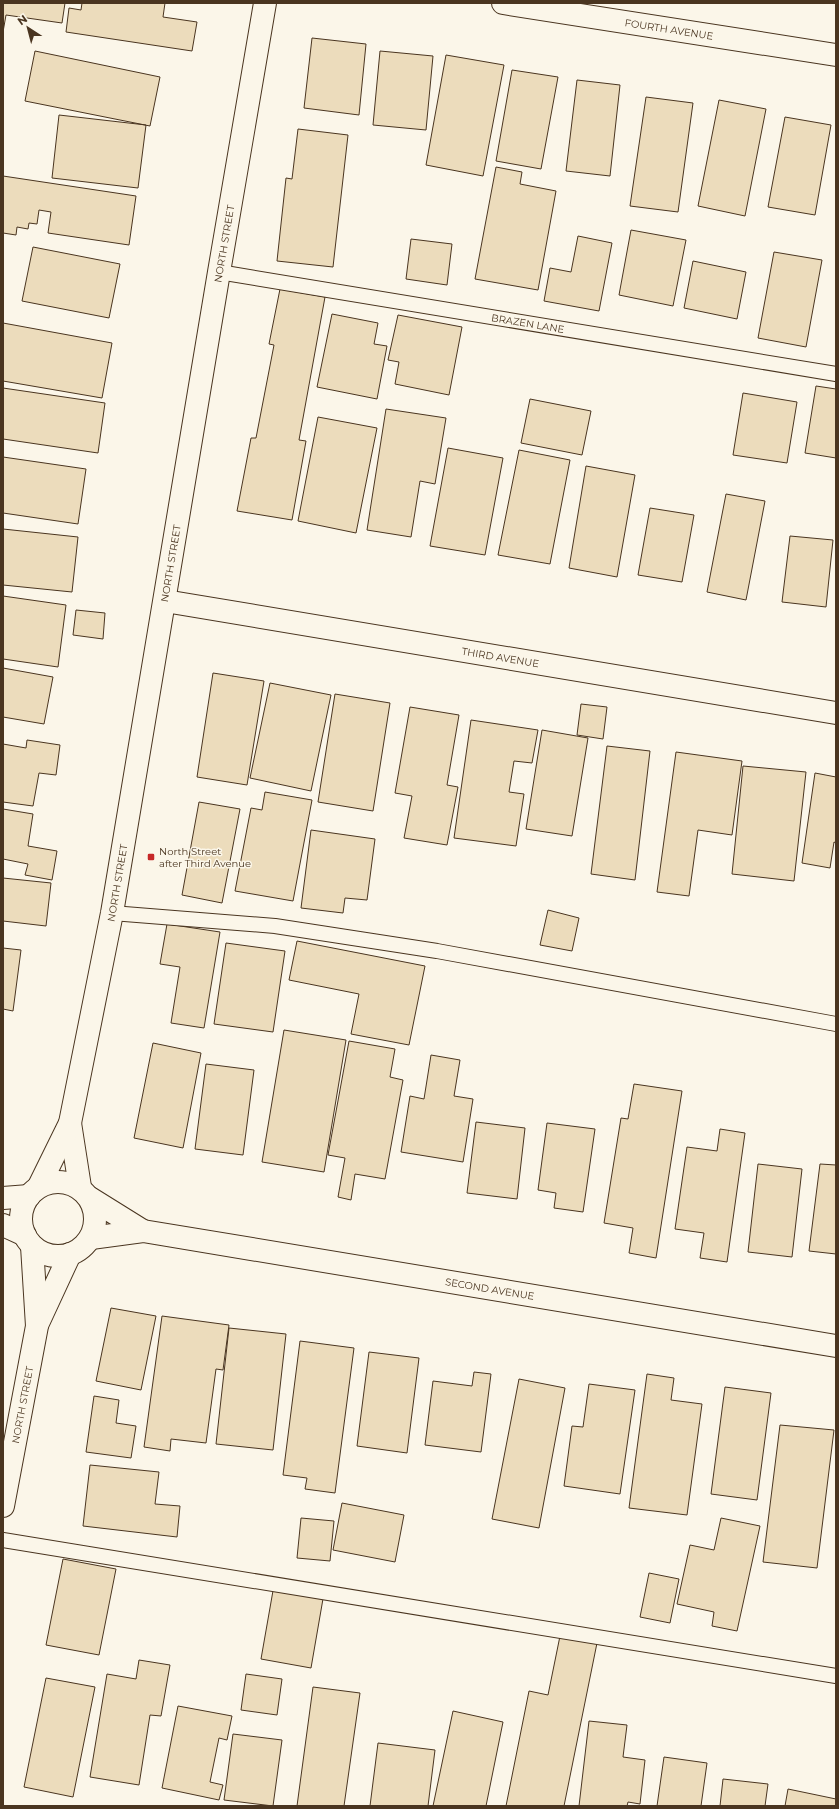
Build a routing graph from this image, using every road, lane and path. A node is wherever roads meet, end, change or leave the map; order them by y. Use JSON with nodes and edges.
{"nodes":[{"id":1,"x":265,"y":3,"type":"edge"},
{"id":2,"x":503,"y":3,"type":"edge"},
{"id":3,"x":836,"y":55,"type":"edge"},
{"id":4,"x":219,"y":272,"type":"junction"},
{"id":5,"x":836,"y":374,"type":"edge"},
{"id":6,"x":164,"y":601,"type":"junction"},
{"id":7,"x":836,"y":713,"type":"edge"},
{"id":8,"x":112,"y":913,"type":"junction"},
{"id":9,"x":836,"y":1024,"type":"edge"},
{"id":10,"x":70,"y":1123,"type":"junction"},
{"id":11,"x":34,"y":1191,"type":"junction"},
{"id":12,"x":85,"y":1193,"type":"junction"},
{"id":13,"x":3,"y":1198,"type":"edge"},
{"id":14,"x":3,"y":1225,"type":"edge"},
{"id":15,"x":143,"y":1231,"type":"junction"},
{"id":16,"x":91,"y":1238,"type":"junction"},
{"id":17,"x":28,"y":1240,"type":"junction"},
{"id":18,"x":70,"y":1254,"type":"junction"},
{"id":19,"x":37,"y":1326,"type":"junction"},
{"id":20,"x":836,"y":1346,"type":"edge"},
{"id":21,"x":3,"y":1506,"type":"edge"},
{"id":22,"x":3,"y":1540,"type":"edge"},
{"id":23,"x":836,"y":1676,"type":"edge"}],
"edges":[{"from":1,"to":4,"type":"street","name":"NORTH STREET"},
{"from":2,"to":3,"type":"street","name":"FOURTH AVENUE"},
{"from":4,"to":5,"type":"lane","name":"BRAZEN LANE"},
{"from":4,"to":6,"type":"street","name":"NORTH STREET"},
{"from":6,"to":7,"type":"street","name":"THIRD AVENUE"},
{"from":6,"to":8,"type":"street","name":"NORTH STREET"},
{"from":8,"to":9,"type":"lane"},
{"from":8,"to":10,"type":"street","name":"NORTH STREET"},
{"from":10,"to":11,"type":"street","name":"NORTH STREET"},
{"from":10,"to":12,"type":"street","name":"NORTH STREET"},
{"from":11,"to":12,"type":"street"},
{"from":11,"to":13,"type":"street"},
{"from":11,"to":17,"type":"street"},
{"from":12,"to":15,"type":"street","name":"SECOND AVENUE"},
{"from":12,"to":16,"type":"street"},
{"from":14,"to":17,"type":"street"},
{"from":15,"to":16,"type":"street","name":"SECOND AVENUE"},
{"from":15,"to":20,"type":"street","name":"SECOND AVENUE"},
{"from":16,"to":18,"type":"street"},
{"from":17,"to":18,"type":"street"},
{"from":17,"to":19,"type":"street","name":"NORTH STREET"},
{"from":18,"to":19,"type":"street","name":"NORTH STREET"},
{"from":19,"to":21,"type":"street","name":"NORTH STREET"},
{"from":22,"to":23,"type":"lane"}]}
